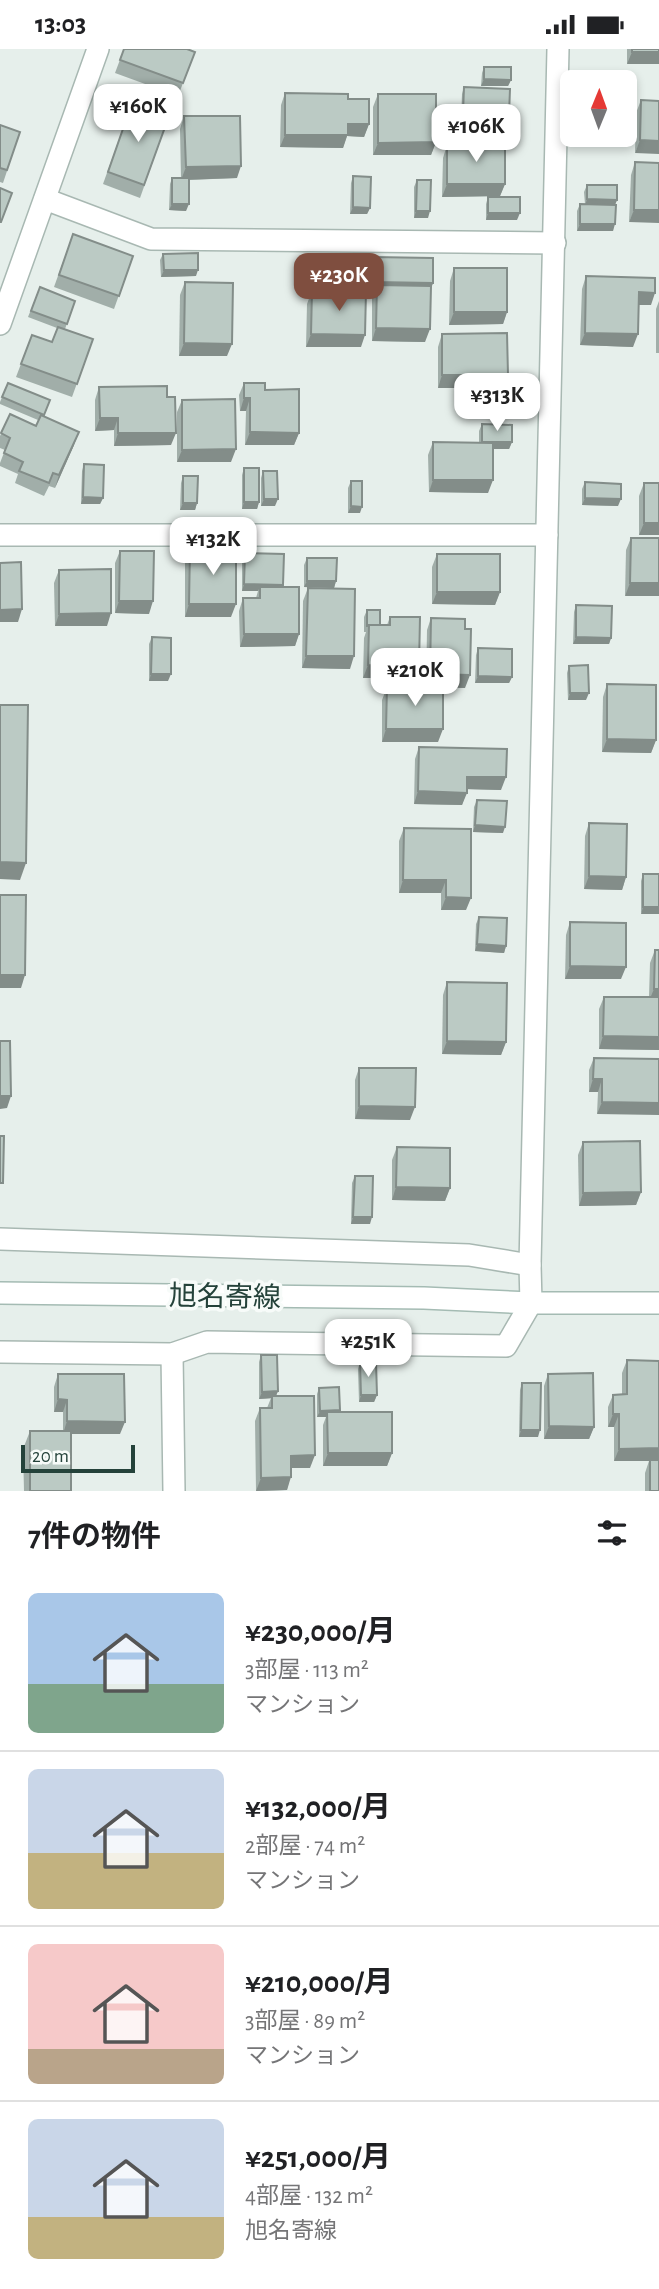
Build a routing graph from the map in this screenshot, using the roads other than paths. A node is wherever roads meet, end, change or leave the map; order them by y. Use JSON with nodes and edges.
{"nodes":[{"id":1,"x":98,"y":49,"type":"edge"},
{"id":2,"x":558,"y":49,"type":"edge"},
{"id":3,"x":45,"y":199,"type":"junction"},
{"id":4,"x":555,"y":243,"type":"junction"},
{"id":5,"x":0,"y":324,"type":"edge"},
{"id":6,"x":0,"y":535,"type":"edge"},
{"id":7,"x":547,"y":535,"type":"junction"},
{"id":8,"x":0,"y":1240,"type":"edge"},
{"id":9,"x":530,"y":1265,"type":"junction"},
{"id":10,"x":0,"y":1293,"type":"edge"},
{"id":11,"x":531,"y":1303,"type":"junction"},
{"id":12,"x":659,"y":1303,"type":"edge"},
{"id":13,"x":0,"y":1352,"type":"edge"},
{"id":14,"x":172,"y":1354,"type":"junction"},
{"id":15,"x":174,"y":1491,"type":"edge"}],
"edges":[{"from":1,"to":3,"type":"street"},
{"from":2,"to":4,"type":"street"},
{"from":3,"to":4,"type":"street"},
{"from":3,"to":5,"type":"street"},
{"from":4,"to":7,"type":"street"},
{"from":6,"to":7,"type":"street"},
{"from":7,"to":9,"type":"street"},
{"from":8,"to":9,"type":"street"},
{"from":9,"to":11,"type":"street"},
{"from":10,"to":11,"type":"street","name":"旭名寄線"},
{"from":11,"to":12,"type":"street","name":"旭名寄線"},
{"from":11,"to":14,"type":"street"},
{"from":13,"to":14,"type":"street"},
{"from":14,"to":15,"type":"street"}]}
